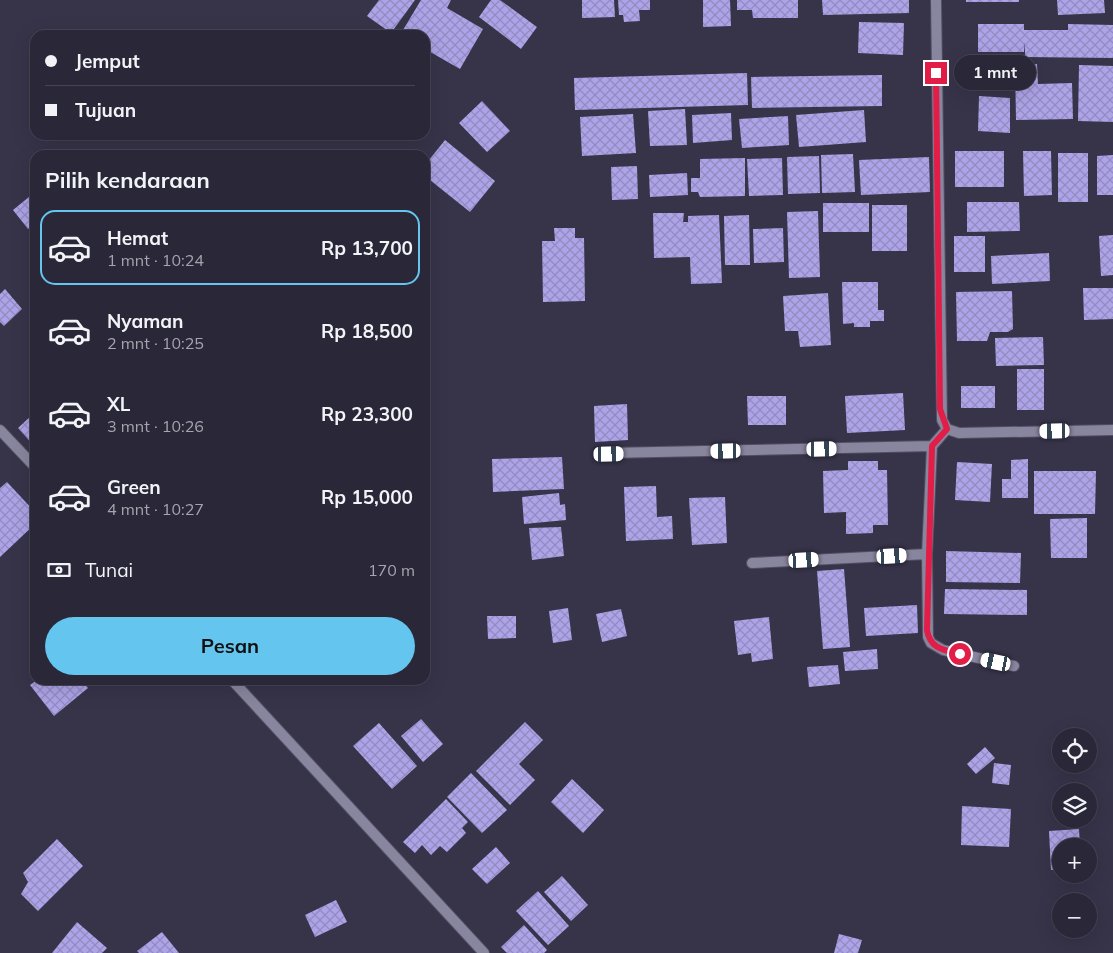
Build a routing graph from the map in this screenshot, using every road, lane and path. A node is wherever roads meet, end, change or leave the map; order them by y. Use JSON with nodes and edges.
{"nodes":[{"id":1,"x":936,"y":0,"type":"edge"},
{"id":2,"x":947,"y":429,"type":"junction"},
{"id":3,"x":0,"y":430,"type":"edge"},
{"id":4,"x":1113,"y":430,"type":"edge"},
{"id":5,"x":932,"y":446,"type":"junction"},
{"id":6,"x":609,"y":454,"type":"dead end"},
{"id":7,"x":30,"y":462,"type":"edge"},
{"id":8,"x":927,"y":554,"type":"junction"},
{"id":9,"x":752,"y":563,"type":"dead end"},
{"id":10,"x":1014,"y":666,"type":"dead end"},
{"id":11,"x":237,"y":685,"type":"edge"},
{"id":12,"x":484,"y":953,"type":"edge"}],
"edges":[{"from":1,"to":2,"type":"street"},
{"from":2,"to":4,"type":"street"},
{"from":2,"to":5,"type":"street"},
{"from":3,"to":7,"type":"street"},
{"from":5,"to":6,"type":"street"},
{"from":5,"to":8,"type":"street"},
{"from":8,"to":9,"type":"street"},
{"from":8,"to":10,"type":"street"},
{"from":11,"to":12,"type":"street"}]}
